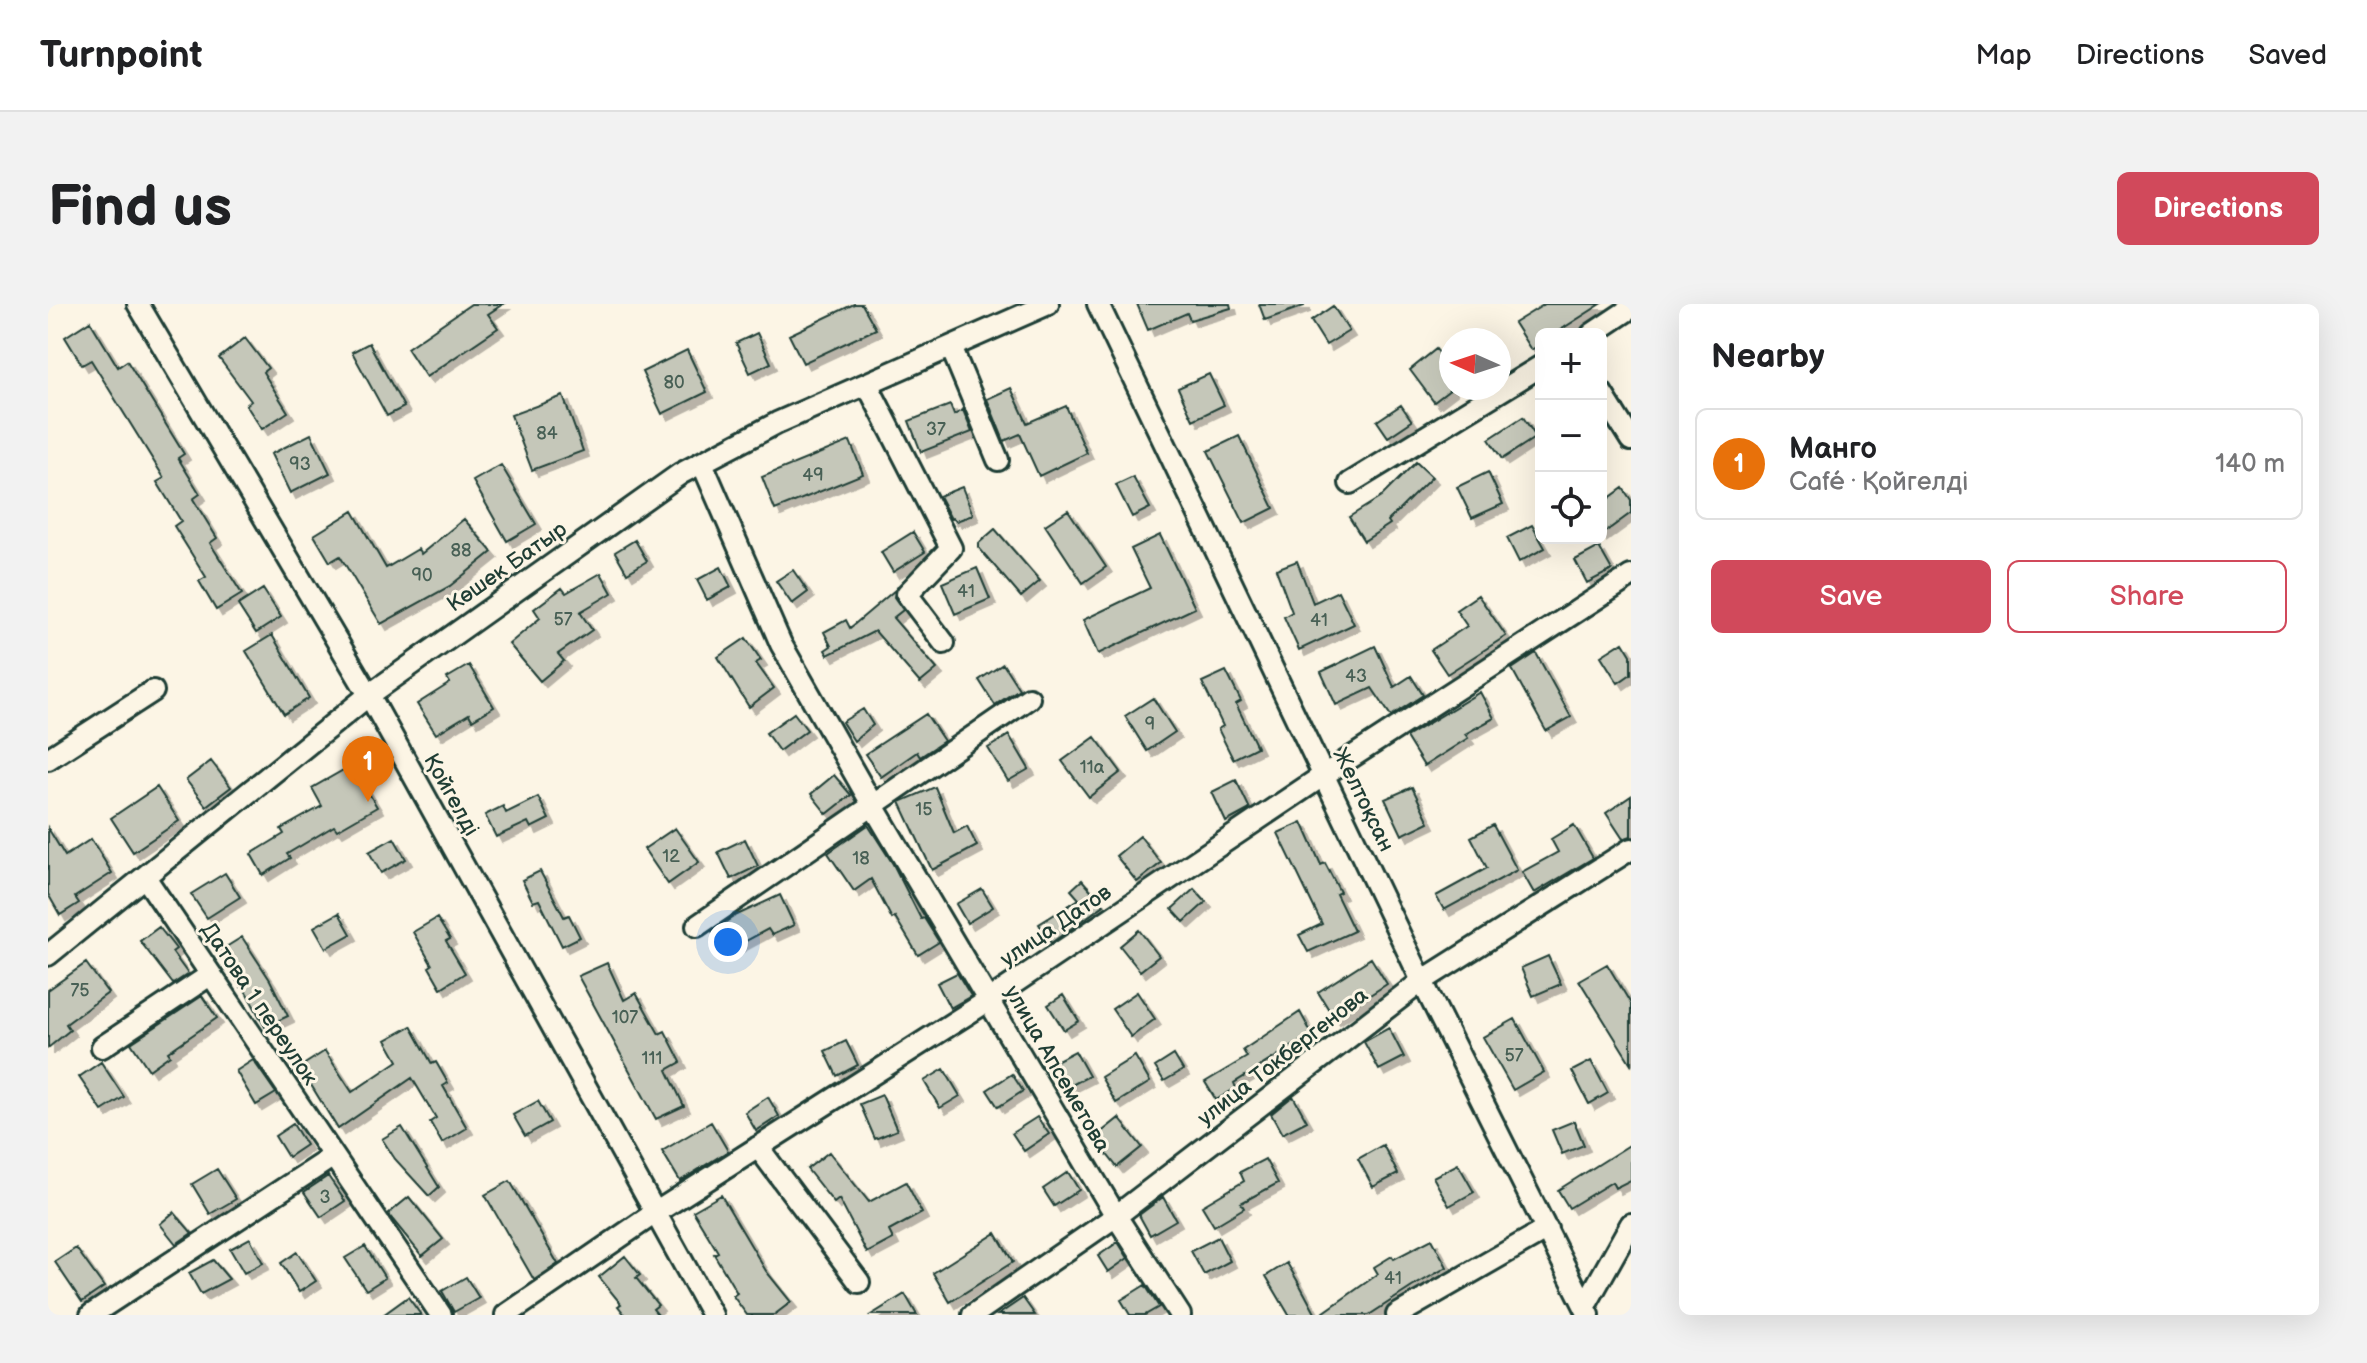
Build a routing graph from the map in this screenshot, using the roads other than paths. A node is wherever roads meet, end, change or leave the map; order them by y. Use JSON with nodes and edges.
{"nodes":[{"id":1,"x":138,"y":304,"type":"edge"},
{"id":2,"x":1048,"y":304,"type":"edge"},
{"id":3,"x":1098,"y":304,"type":"edge"},
{"id":4,"x":1631,"y":308,"type":"edge"},
{"id":5,"x":1601,"y":328,"type":"edge"},
{"id":6,"x":951,"y":347,"type":"junction"},
{"id":7,"x":1535,"y":370,"type":"edge"},
{"id":8,"x":867,"y":384,"type":"junction"},
{"id":9,"x":1606,"y":400,"type":"edge"},
{"id":10,"x":1631,"y":440,"type":"edge"},
{"id":11,"x":998,"y":460,"type":"dead end"},
{"id":12,"x":702,"y":463,"type":"junction"},
{"id":13,"x":1350,"y":483,"type":"dead end"},
{"id":14,"x":1631,"y":576,"type":"edge"},
{"id":15,"x":944,"y":643,"type":"dead end"},
{"id":16,"x":153,"y":691,"type":"dead end"},
{"id":17,"x":369,"y":695,"type":"junction"},
{"id":18,"x":1029,"y":698,"type":"dead end"},
{"id":19,"x":48,"y":759,"type":"edge"},
{"id":20,"x":1324,"y":775,"type":"junction"},
{"id":21,"x":872,"y":804,"type":"junction"},
{"id":22,"x":1631,"y":849,"type":"edge"},
{"id":23,"x":145,"y":877,"type":"junction"},
{"id":24,"x":697,"y":926,"type":"dead end"},
{"id":25,"x":48,"y":955,"type":"edge"},
{"id":26,"x":210,"y":975,"type":"junction"},
{"id":27,"x":1422,"y":981,"type":"junction"},
{"id":28,"x":989,"y":1000,"type":"junction"},
{"id":29,"x":102,"y":1047,"type":"dead end"},
{"id":30,"x":758,"y":1147,"type":"junction"},
{"id":31,"x":332,"y":1157,"type":"junction"},
{"id":32,"x":655,"y":1213,"type":"junction"},
{"id":33,"x":1116,"y":1216,"type":"junction"},
{"id":34,"x":1631,"y":1224,"type":"edge"},
{"id":35,"x":1547,"y":1229,"type":"junction"},
{"id":36,"x":859,"y":1282,"type":"dead end"},
{"id":37,"x":1587,"y":1310,"type":"edge"},
{"id":38,"x":91,"y":1315,"type":"edge"},
{"id":39,"x":441,"y":1315,"type":"edge"},
{"id":40,"x":506,"y":1315,"type":"edge"},
{"id":41,"x":712,"y":1315,"type":"edge"},
{"id":42,"x":973,"y":1315,"type":"edge"},
{"id":43,"x":1180,"y":1315,"type":"edge"},
{"id":44,"x":1397,"y":1315,"type":"edge"}],
"edges":[{"from":1,"to":17,"type":"street","name":"Қойгелді"},
{"from":2,"to":6,"type":"street","name":"Көшек Батыр"},
{"from":3,"to":20,"type":"street","name":"Желтоқсан"},
{"from":4,"to":5,"type":"street"},
{"from":6,"to":8,"type":"street","name":"Көшек Батыр"},
{"from":6,"to":11,"type":"street"},
{"from":7,"to":13,"type":"street"},
{"from":8,"to":12,"type":"street","name":"Көшек Батыр"},
{"from":8,"to":15,"type":"street"},
{"from":9,"to":10,"type":"street"},
{"from":12,"to":17,"type":"street","name":"Көшек Батыр"},
{"from":12,"to":21,"type":"street","name":"улица Апсеметова"},
{"from":14,"to":20,"type":"street","name":"улица Датов"},
{"from":16,"to":19,"type":"street"},
{"from":17,"to":23,"type":"street","name":"Көшек Батыр"},
{"from":17,"to":32,"type":"street","name":"Қойгелді"},
{"from":18,"to":21,"type":"street"},
{"from":20,"to":27,"type":"street","name":"Желтоқсан"},
{"from":20,"to":28,"type":"street","name":"улица Датов"},
{"from":21,"to":24,"type":"street"},
{"from":21,"to":28,"type":"street","name":"улица Апсеметова"},
{"from":22,"to":27,"type":"street","name":"улица Токбергенова"},
{"from":23,"to":25,"type":"street","name":"Көшек Батыр"},
{"from":23,"to":26,"type":"street","name":"Датова 1 переулок"},
{"from":26,"to":29,"type":"street"},
{"from":26,"to":31,"type":"street","name":"Датова 1 переулок"},
{"from":27,"to":33,"type":"street","name":"улица Токбергенова"},
{"from":27,"to":35,"type":"street","name":"Желтоқсан"},
{"from":28,"to":30,"type":"street","name":"улица Датов"},
{"from":28,"to":33,"type":"street","name":"улица Апсеметова"},
{"from":30,"to":32,"type":"street","name":"улица Датов"},
{"from":30,"to":36,"type":"street"},
{"from":31,"to":38,"type":"street"},
{"from":31,"to":39,"type":"street","name":"Датова 1 переулок"},
{"from":32,"to":40,"type":"street","name":"улица Датов"},
{"from":32,"to":41,"type":"street","name":"Қойгелді"},
{"from":33,"to":42,"type":"street","name":"улица Токбергенова"},
{"from":33,"to":43,"type":"street","name":"улица Апсеметова"},
{"from":34,"to":37,"type":"street"},
{"from":35,"to":37,"type":"street","name":"Желтоқсан"},
{"from":35,"to":44,"type":"street"}]}
